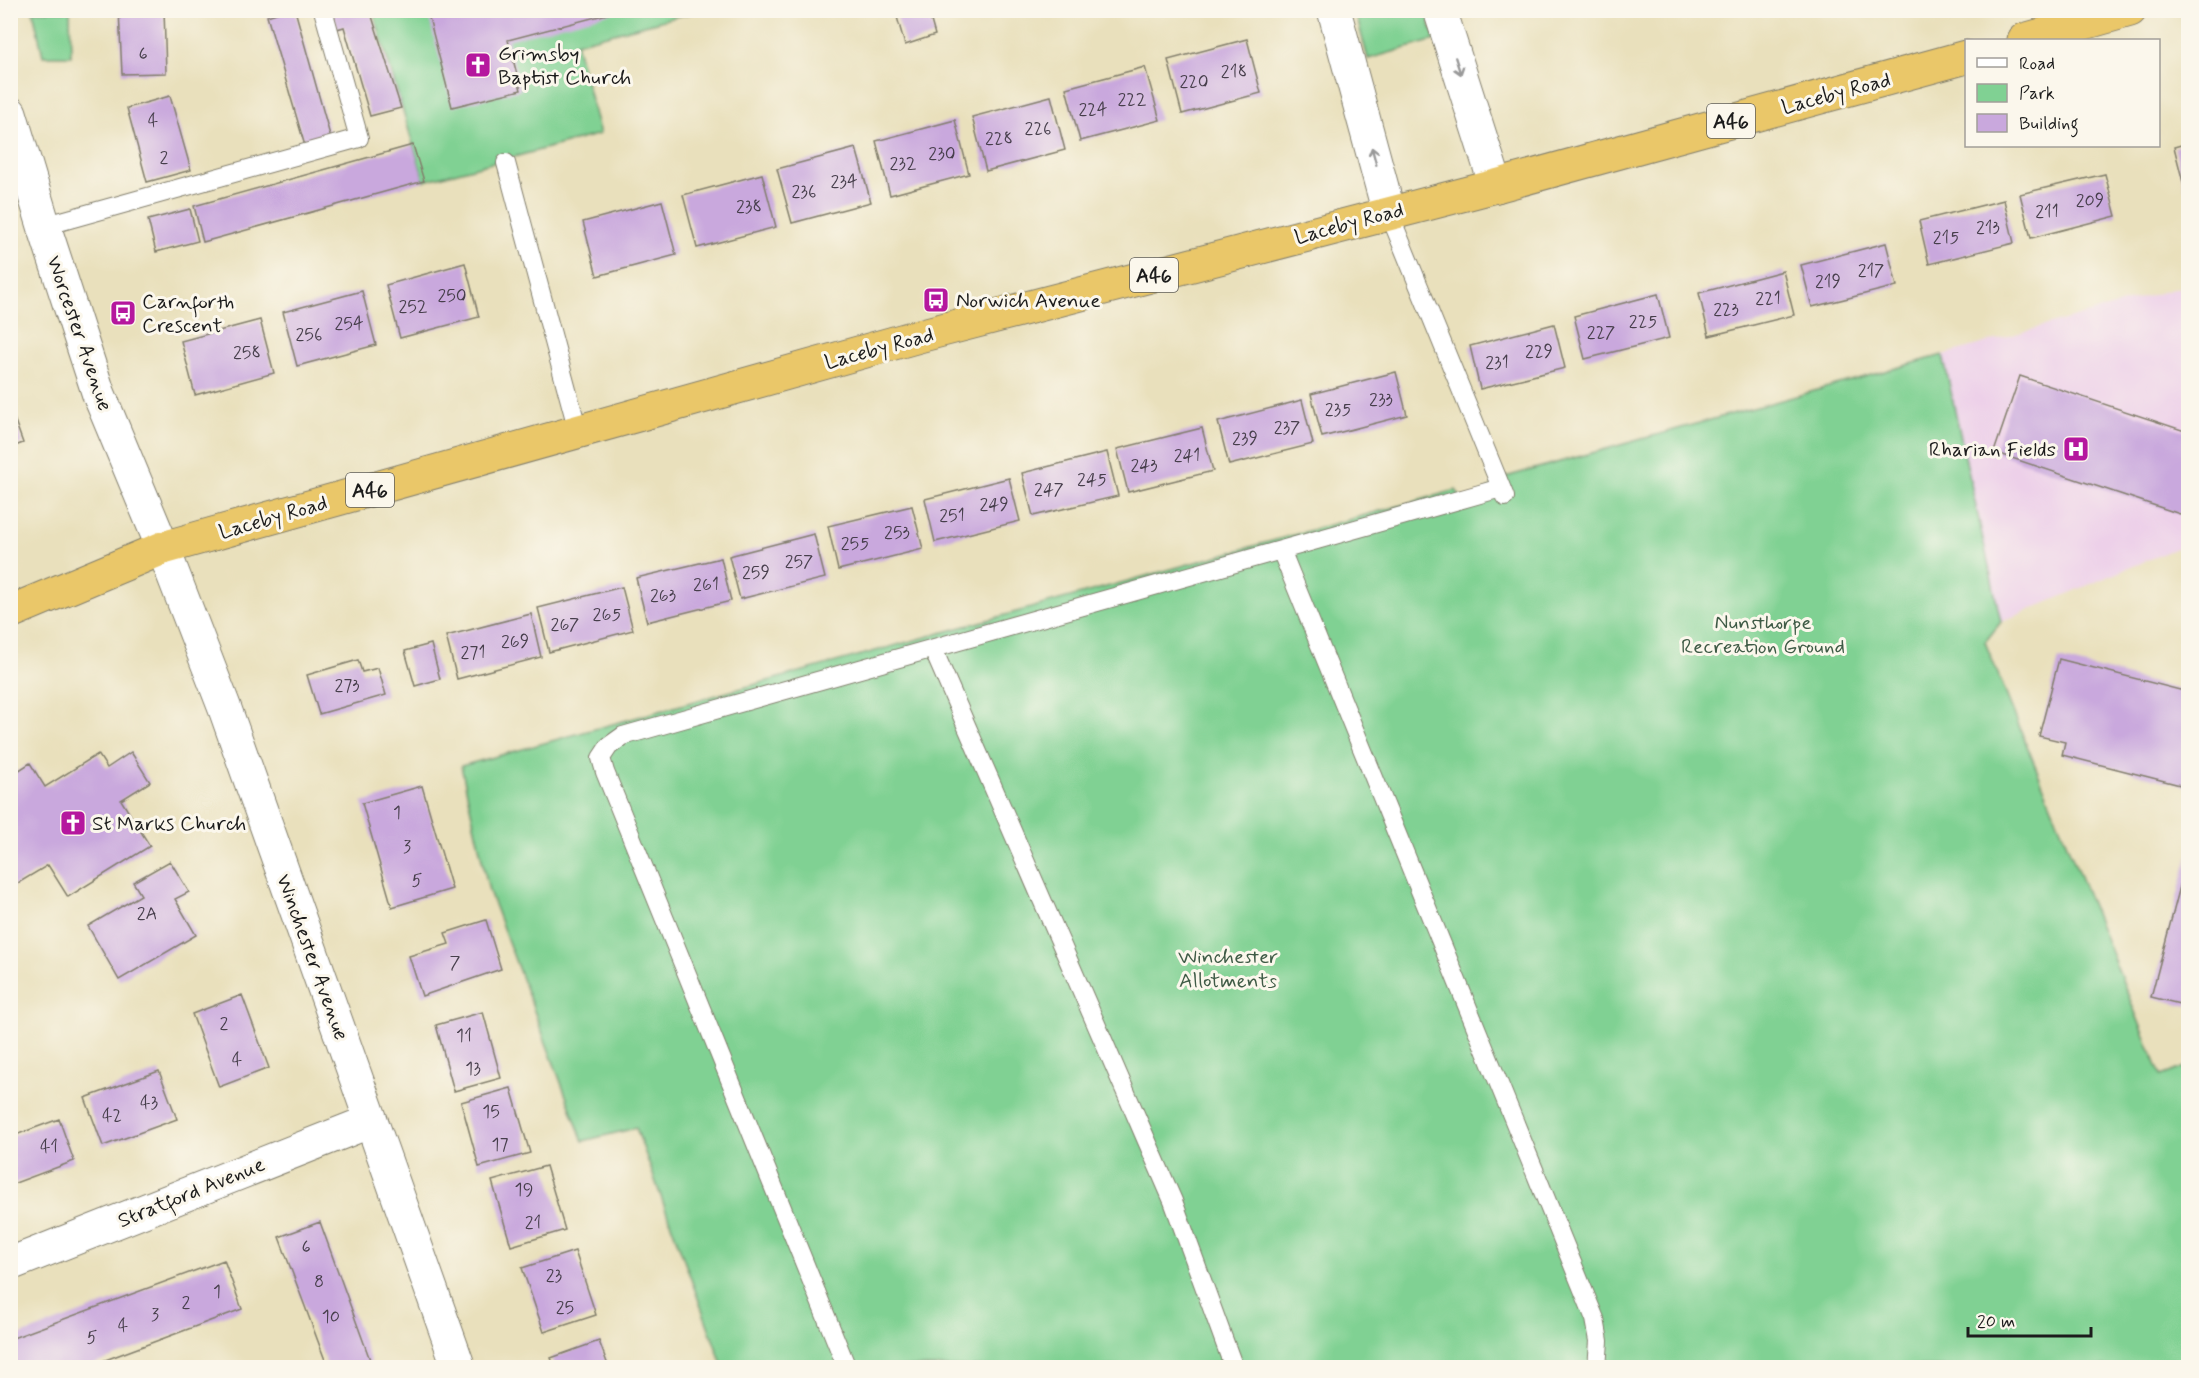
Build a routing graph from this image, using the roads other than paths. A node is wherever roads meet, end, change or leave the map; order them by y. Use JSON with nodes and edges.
{"nodes":[{"id":1,"x":323,"y":10,"type":"edge"},
{"id":2,"x":1334,"y":10,"type":"edge"},
{"id":3,"x":1440,"y":10,"type":"edge"},
{"id":4,"x":2130,"y":10,"type":"edge"},
{"id":5,"x":2028,"y":39,"type":"edge"},
{"id":6,"x":1965,"y":57,"type":"edge"},
{"id":7,"x":11,"y":120,"type":"edge"},
{"id":8,"x":506,"y":163,"type":"dead end"},
{"id":9,"x":1496,"y":186,"type":"junction"},
{"id":10,"x":1389,"y":213,"type":"junction"},
{"id":11,"x":44,"y":226,"type":"junction"},
{"id":12,"x":578,"y":432,"type":"junction"},
{"id":13,"x":163,"y":548,"type":"junction"},
{"id":14,"x":1281,"y":550,"type":"junction"},
{"id":15,"x":10,"y":612,"type":"edge"},
{"id":16,"x":933,"y":648,"type":"junction"},
{"id":17,"x":371,"y":1121,"type":"junction"},
{"id":18,"x":10,"y":1264,"type":"edge"},
{"id":19,"x":459,"y":1368,"type":"edge"},
{"id":20,"x":847,"y":1368,"type":"edge"},
{"id":21,"x":1234,"y":1368,"type":"edge"},
{"id":22,"x":1597,"y":1368,"type":"edge"}],
"edges":[{"from":1,"to":11,"type":"lane"},
{"from":10,"to":2,"type":"street","one_way":true},
{"from":3,"to":9,"type":"street","one_way":true},
{"from":4,"to":5,"type":"highway"},
{"from":6,"to":9,"type":"highway","name":"Laceby Road","number":"A46"},
{"from":7,"to":11,"type":"street","name":"Worcester Avenue"},
{"from":8,"to":12,"type":"lane"},
{"from":9,"to":10,"type":"highway","name":"Laceby Road","number":"A46"},
{"from":10,"to":12,"type":"highway","name":"Laceby Road","number":"A46"},
{"from":10,"to":14,"type":"lane"},
{"from":11,"to":13,"type":"street","name":"Worcester Avenue"},
{"from":12,"to":13,"type":"highway","name":"Laceby Road","number":"A46"},
{"from":13,"to":15,"type":"highway","name":"Laceby Road","number":"A46"},
{"from":13,"to":17,"type":"street","name":"Winchester Avenue"},
{"from":14,"to":16,"type":"lane"},
{"from":14,"to":22,"type":"lane"},
{"from":16,"to":20,"type":"lane"},
{"from":16,"to":21,"type":"lane"},
{"from":17,"to":18,"type":"street","name":"Stratford Avenue"},
{"from":17,"to":19,"type":"street","name":"Winchester Avenue"}]}
